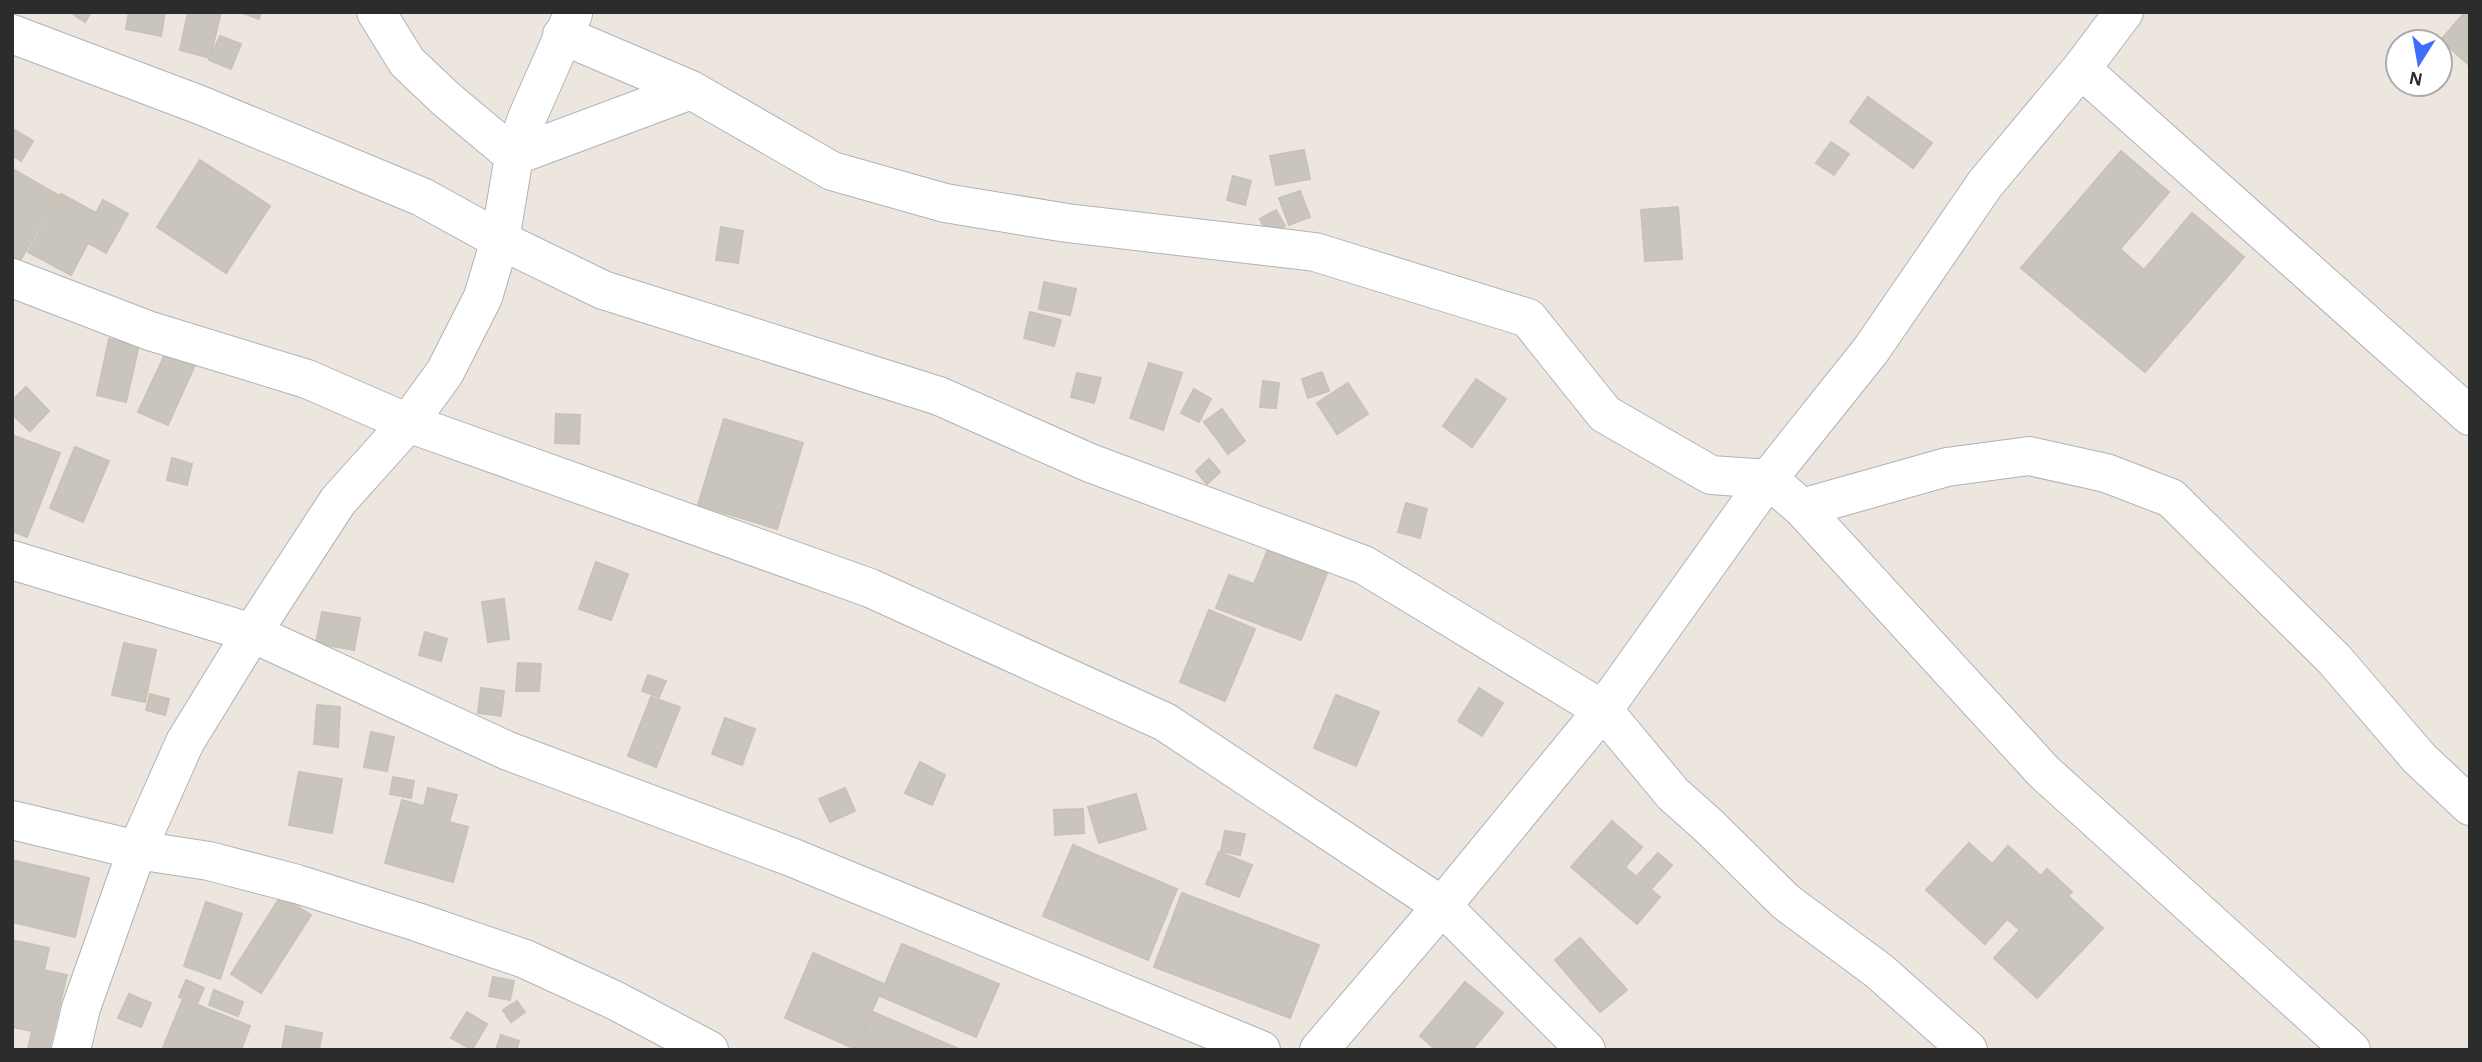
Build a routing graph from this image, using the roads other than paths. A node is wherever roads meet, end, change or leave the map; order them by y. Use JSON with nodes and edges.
{"nodes":[{"id":1,"x":376,"y":12,"type":"edge"},
{"id":2,"x":2124,"y":12,"type":"edge"},
{"id":3,"x":568,"y":24,"type":"edge"},
{"id":4,"x":12,"y":34,"type":"edge"},
{"id":5,"x":2081,"y":69,"type":"junction"},
{"id":6,"x":691,"y":90,"type":"junction"},
{"id":7,"x":514,"y":156,"type":"junction"},
{"id":8,"x":500,"y":240,"type":"junction"},
{"id":9,"x":12,"y":278,"type":"edge"},
{"id":10,"x":2470,"y":416,"type":"edge"},
{"id":11,"x":408,"y":424,"type":"junction"},
{"id":12,"x":1768,"y":479,"type":"junction"},
{"id":13,"x":1802,"y":508,"type":"junction"},
{"id":14,"x":12,"y":560,"type":"edge"},
{"id":15,"x":252,"y":633,"type":"junction"},
{"id":16,"x":1603,"y":710,"type":"junction"},
{"id":17,"x":2470,"y":806,"type":"edge"},
{"id":18,"x":12,"y":820,"type":"edge"},
{"id":19,"x":136,"y":850,"type":"junction"},
{"id":20,"x":1442,"y":906,"type":"junction"},
{"id":21,"x":76,"y":1048,"type":"edge"},
{"id":22,"x":709,"y":1050,"type":"edge"},
{"id":23,"x":1261,"y":1050,"type":"edge"},
{"id":24,"x":1319,"y":1050,"type":"edge"},
{"id":25,"x":1586,"y":1050,"type":"edge"},
{"id":26,"x":1968,"y":1050,"type":"edge"},
{"id":27,"x":2351,"y":1050,"type":"edge"}],
"edges":[{"from":1,"to":7,"type":"street"},
{"from":2,"to":5,"type":"street"},
{"from":3,"to":6,"type":"street"},
{"from":3,"to":7,"type":"street"},
{"from":4,"to":8,"type":"street"},
{"from":5,"to":10,"type":"street"},
{"from":5,"to":12,"type":"street"},
{"from":6,"to":7,"type":"street"},
{"from":6,"to":12,"type":"street"},
{"from":7,"to":8,"type":"street"},
{"from":8,"to":11,"type":"street"},
{"from":8,"to":16,"type":"street"},
{"from":9,"to":11,"type":"street"},
{"from":11,"to":15,"type":"street"},
{"from":11,"to":20,"type":"street"},
{"from":12,"to":13,"type":"street"},
{"from":12,"to":16,"type":"street"},
{"from":13,"to":17,"type":"street"},
{"from":13,"to":27,"type":"street"},
{"from":14,"to":15,"type":"street"},
{"from":15,"to":19,"type":"street"},
{"from":15,"to":23,"type":"street"},
{"from":16,"to":20,"type":"street"},
{"from":16,"to":26,"type":"street"},
{"from":18,"to":19,"type":"street"},
{"from":19,"to":21,"type":"street"},
{"from":19,"to":22,"type":"street"},
{"from":20,"to":24,"type":"street"},
{"from":20,"to":25,"type":"street"}]}
